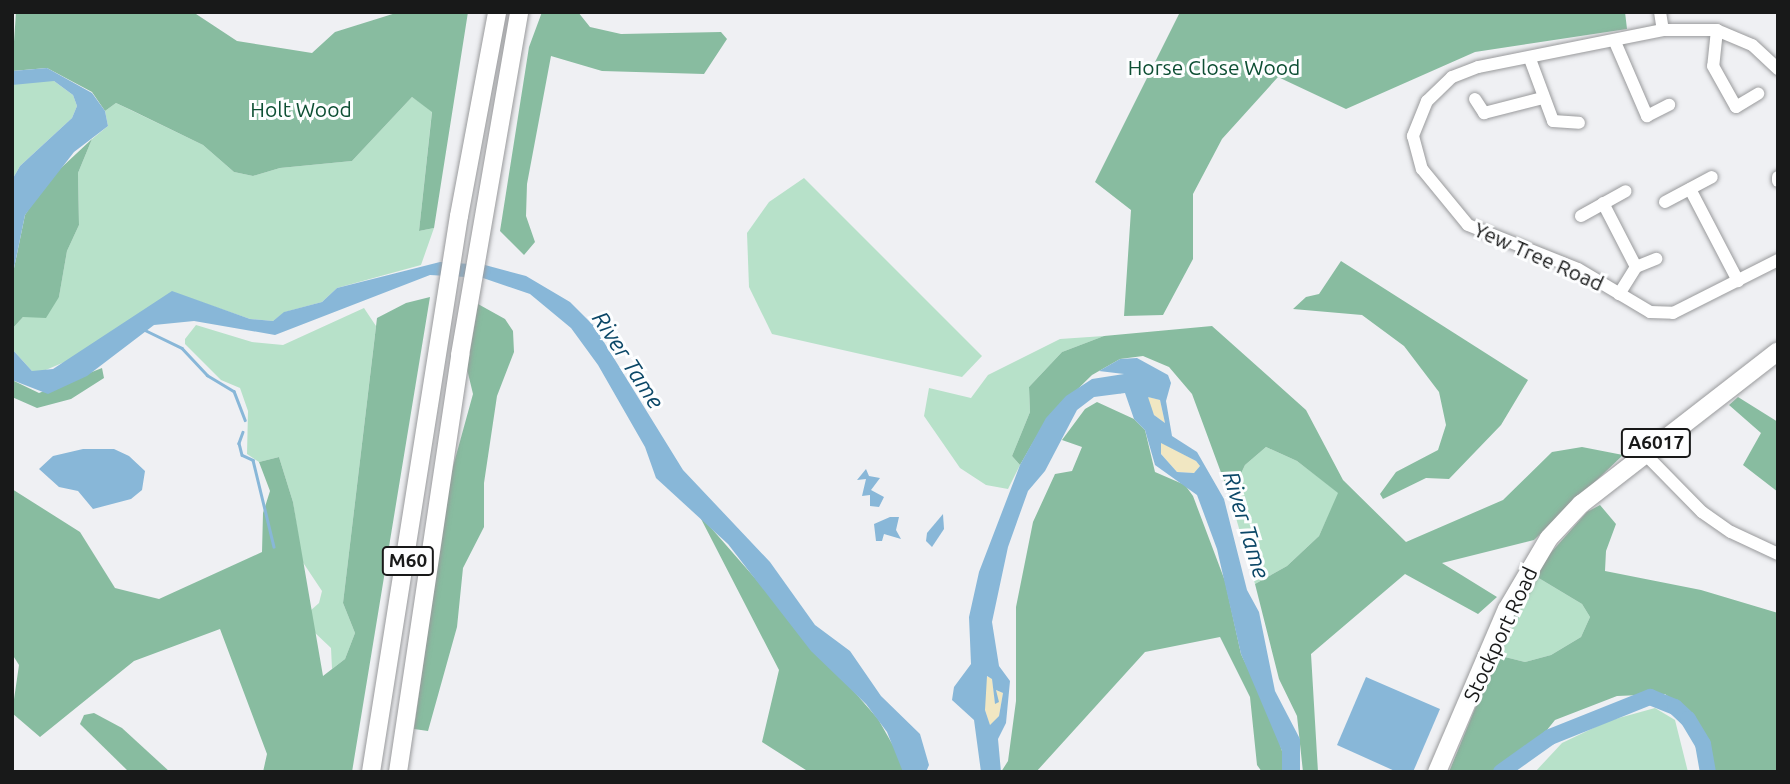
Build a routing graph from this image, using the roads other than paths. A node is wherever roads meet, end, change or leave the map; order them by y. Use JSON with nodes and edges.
{"nodes":[{"id":1,"x":497,"y":12,"type":"edge"},
{"id":2,"x":519,"y":12,"type":"edge"},
{"id":3,"x":1660,"y":12,"type":"edge"},
{"id":4,"x":1663,"y":30,"type":"junction"},
{"id":5,"x":1717,"y":30,"type":"junction"},
{"id":6,"x":1615,"y":42,"type":"junction"},
{"id":7,"x":1530,"y":60,"type":"junction"},
{"id":8,"x":1778,"y":68,"type":"edge"},
{"id":9,"x":1758,"y":94,"type":"dead end"},
{"id":10,"x":1543,"y":98,"type":"junction"},
{"id":11,"x":1475,"y":99,"type":"dead end"},
{"id":12,"x":1669,"y":105,"type":"dead end"},
{"id":13,"x":1579,"y":123,"type":"dead end"},
{"id":14,"x":1712,"y":177,"type":"dead end"},
{"id":15,"x":1690,"y":189,"type":"junction"},
{"id":16,"x":1626,"y":191,"type":"dead end"},
{"id":17,"x":1665,"y":202,"type":"dead end"},
{"id":18,"x":1604,"y":203,"type":"junction"},
{"id":19,"x":1581,"y":215,"type":"dead end"},
{"id":20,"x":1657,"y":258,"type":"dead end"},
{"id":21,"x":1778,"y":260,"type":"edge"},
{"id":22,"x":1636,"y":267,"type":"junction"},
{"id":23,"x":1738,"y":281,"type":"junction"},
{"id":24,"x":1619,"y":294,"type":"junction"},
{"id":25,"x":1777,"y":353,"type":"edge"},
{"id":26,"x":1644,"y":453,"type":"junction"},
{"id":27,"x":1778,"y":554,"type":"edge"},
{"id":28,"x":371,"y":772,"type":"edge"},
{"id":29,"x":398,"y":772,"type":"edge"},
{"id":30,"x":1437,"y":772,"type":"edge"}],
"edges":[{"from":1,"to":28,"type":"highway","number":"M60"},
{"from":2,"to":29,"type":"highway","number":"M60"},
{"from":3,"to":4,"type":"street"},
{"from":4,"to":5,"type":"street","name":"Yew Tree Road"},
{"from":4,"to":6,"type":"street","name":"Yew Tree Road"},
{"from":5,"to":8,"type":"street","name":"Yew Tree Road"},
{"from":5,"to":9,"type":"street"},
{"from":6,"to":7,"type":"street","name":"Yew Tree Road"},
{"from":6,"to":12,"type":"street"},
{"from":7,"to":10,"type":"street"},
{"from":7,"to":24,"type":"street","name":"Yew Tree Road"},
{"from":10,"to":11,"type":"street"},
{"from":10,"to":13,"type":"street"},
{"from":14,"to":15,"type":"street"},
{"from":15,"to":17,"type":"street"},
{"from":15,"to":23,"type":"street"},
{"from":16,"to":18,"type":"street"},
{"from":18,"to":19,"type":"street"},
{"from":18,"to":22,"type":"street"},
{"from":20,"to":22,"type":"street"},
{"from":21,"to":23,"type":"street","name":"Yew Tree Road"},
{"from":22,"to":24,"type":"street"},
{"from":23,"to":24,"type":"street","name":"Yew Tree Road"},
{"from":25,"to":26,"type":"highway","name":"Stockport Road","number":"A6017"},
{"from":26,"to":27,"type":"street"},
{"from":26,"to":30,"type":"highway","name":"Stockport Road","number":"A6017"}]}
